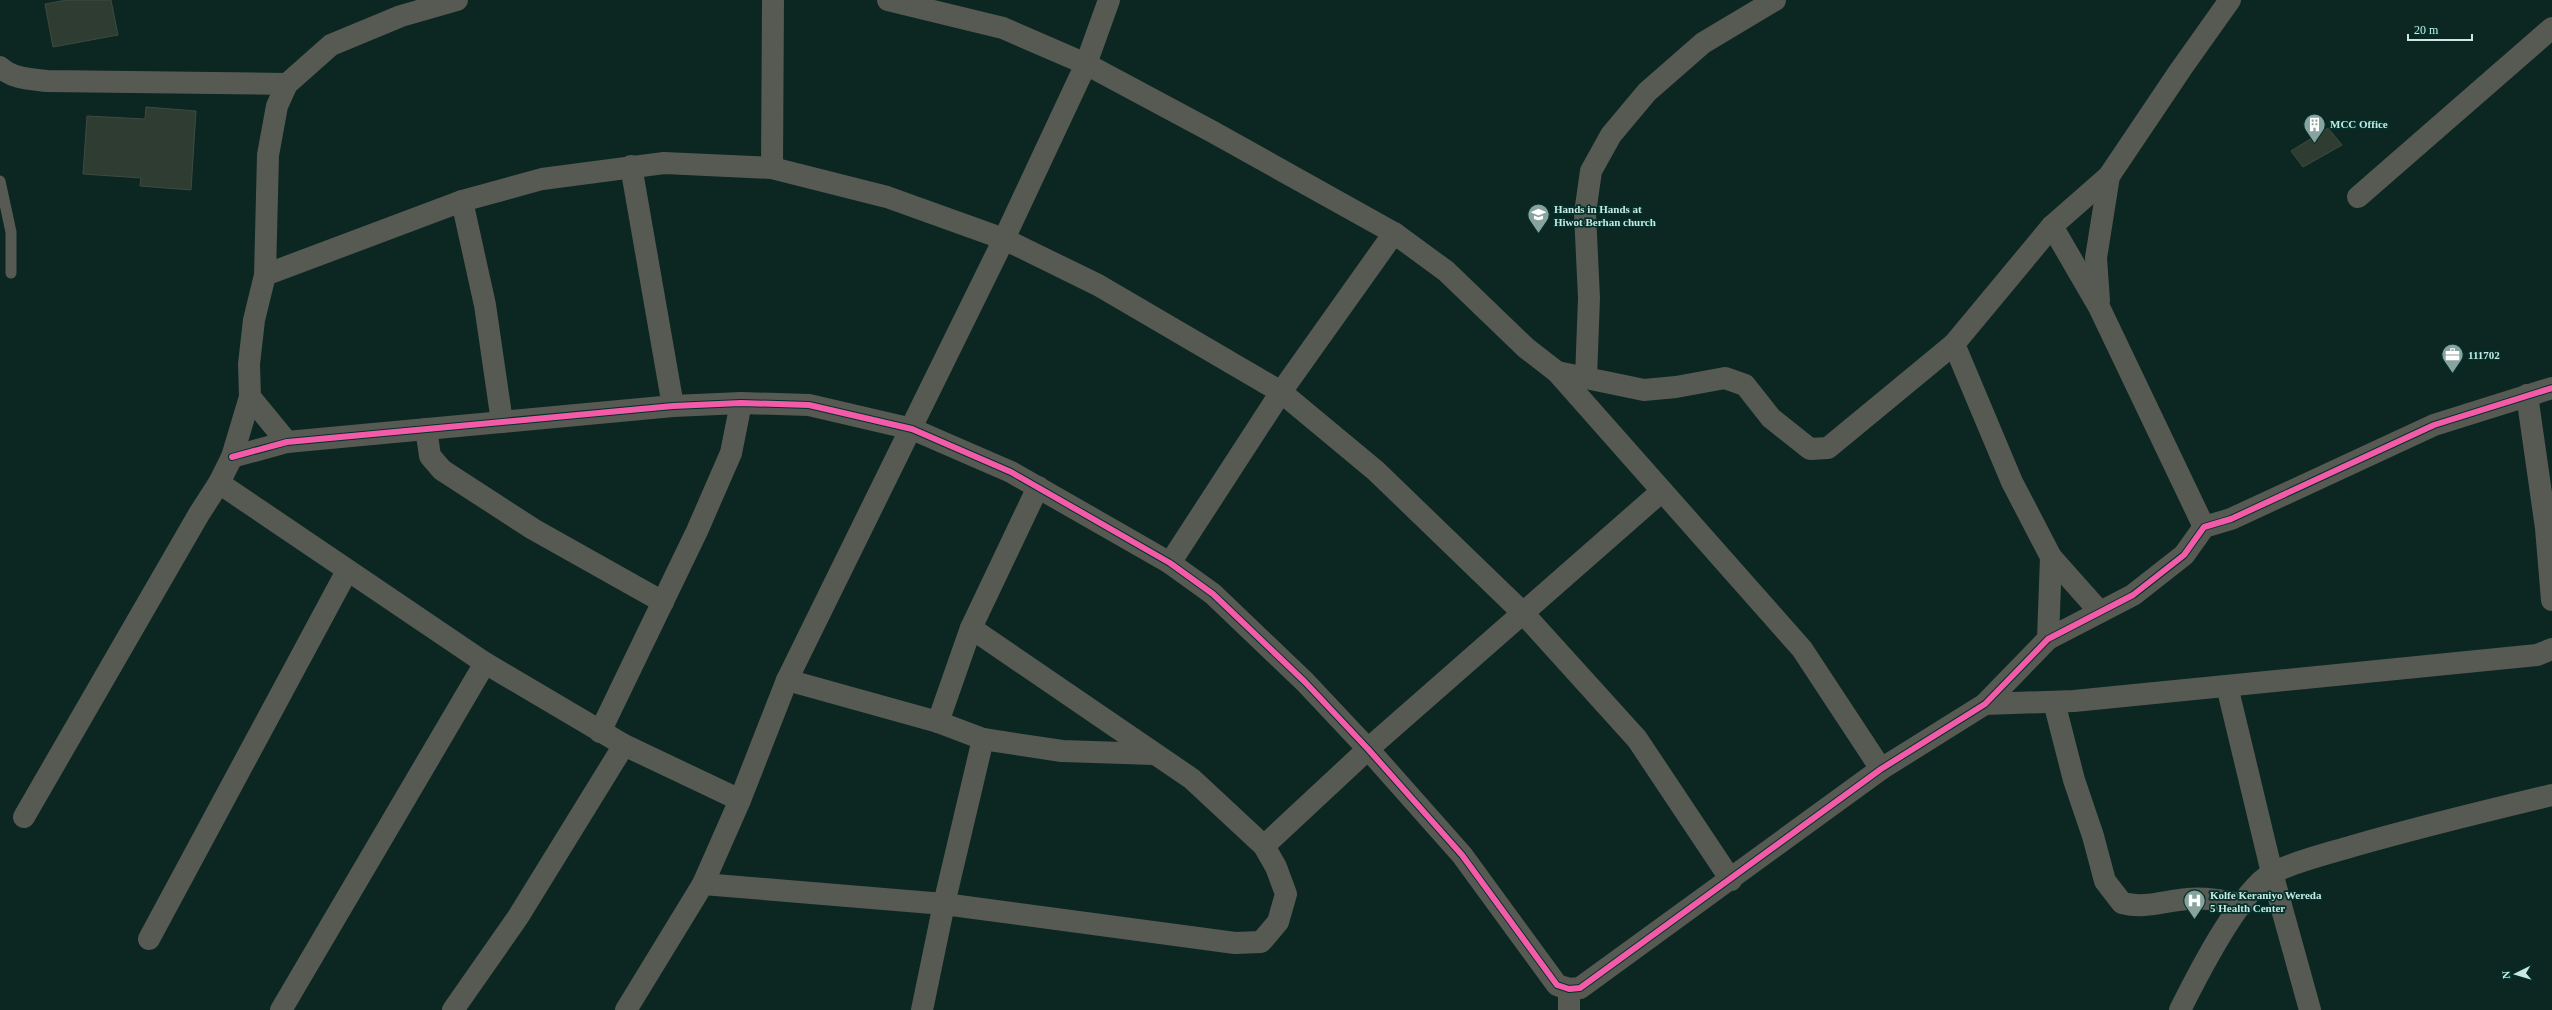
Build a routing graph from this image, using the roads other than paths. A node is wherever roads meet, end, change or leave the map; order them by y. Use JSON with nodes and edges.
{"nodes":[{"id":1,"x":457,"y":0,"type":"edge"},
{"id":2,"x":773,"y":0,"type":"edge"},
{"id":3,"x":888,"y":0,"type":"edge"},
{"id":4,"x":1109,"y":0,"type":"edge"},
{"id":5,"x":1775,"y":0,"type":"edge"},
{"id":6,"x":2230,"y":0,"type":"edge"},
{"id":7,"x":2552,"y":28,"type":"edge"},
{"id":8,"x":1086,"y":64,"type":"junction"},
{"id":9,"x":0,"y":67,"type":"edge"},
{"id":10,"x":287,"y":84,"type":"junction"},
{"id":11,"x":631,"y":166,"type":"junction"},
{"id":12,"x":772,"y":168,"type":"junction"},
{"id":13,"x":2109,"y":176,"type":"junction"},
{"id":14,"x":0,"y":181,"type":"edge"},
{"id":15,"x":2358,"y":197,"type":"dead end"},
{"id":16,"x":462,"y":201,"type":"junction"},
{"id":17,"x":2052,"y":226,"type":"junction"},
{"id":18,"x":1394,"y":233,"type":"junction"},
{"id":19,"x":1004,"y":239,"type":"junction"},
{"id":20,"x":11,"y":273,"type":"dead end"},
{"id":21,"x":265,"y":275,"type":"junction"},
{"id":22,"x":2099,"y":307,"type":"junction"},
{"id":23,"x":1954,"y":344,"type":"junction"},
{"id":24,"x":1557,"y":372,"type":"junction"},
{"id":25,"x":1586,"y":378,"type":"junction"},
{"id":26,"x":2552,"y":388,"type":"edge"},
{"id":27,"x":1281,"y":392,"type":"junction"},
{"id":28,"x":2527,"y":395,"type":"junction"},
{"id":29,"x":250,"y":397,"type":"junction"},
{"id":30,"x":741,"y":403,"type":"junction"},
{"id":31,"x":673,"y":406,"type":"junction"},
{"id":32,"x":502,"y":422,"type":"junction"},
{"id":33,"x":426,"y":429,"type":"junction"},
{"id":34,"x":912,"y":429,"type":"junction"},
{"id":35,"x":287,"y":442,"type":"junction"},
{"id":36,"x":232,"y":457,"type":"junction"},
{"id":37,"x":219,"y":483,"type":"junction"},
{"id":38,"x":1038,"y":487,"type":"junction"},
{"id":39,"x":1662,"y":491,"type":"junction"},
{"id":40,"x":2204,"y":527,"type":"junction"},
{"id":41,"x":2051,"y":557,"type":"junction"},
{"id":42,"x":1170,"y":563,"type":"junction"},
{"id":43,"x":347,"y":571,"type":"junction"},
{"id":44,"x":2552,"y":600,"type":"edge"},
{"id":45,"x":663,"y":602,"type":"junction"},
{"id":46,"x":1522,"y":612,"type":"junction"},
{"id":47,"x":2100,"y":612,"type":"junction"},
{"id":48,"x":971,"y":628,"type":"junction"},
{"id":49,"x":2048,"y":639,"type":"junction"},
{"id":50,"x":2552,"y":648,"type":"edge"},
{"id":51,"x":485,"y":663,"type":"junction"},
{"id":52,"x":787,"y":680,"type":"junction"},
{"id":53,"x":2227,"y":686,"type":"junction"},
{"id":54,"x":2054,"y":702,"type":"junction"},
{"id":55,"x":1985,"y":704,"type":"junction"},
{"id":56,"x":938,"y":722,"type":"junction"},
{"id":57,"x":600,"y":732,"type":"junction"},
{"id":58,"x":983,"y":739,"type":"junction"},
{"id":59,"x":624,"y":745,"type":"junction"},
{"id":60,"x":1368,"y":749,"type":"junction"},
{"id":61,"x":1154,"y":754,"type":"junction"},
{"id":62,"x":1881,"y":769,"type":"junction"},
{"id":63,"x":2552,"y":795,"type":"edge"},
{"id":64,"x":740,"y":800,"type":"junction"},
{"id":65,"x":24,"y":817,"type":"dead end"},
{"id":66,"x":1264,"y":846,"type":"junction"},
{"id":67,"x":2272,"y":873,"type":"junction"},
{"id":68,"x":1731,"y":880,"type":"junction"},
{"id":69,"x":703,"y":884,"type":"junction"},
{"id":70,"x":944,"y":904,"type":"junction"},
{"id":71,"x":2242,"y":905,"type":"junction"},
{"id":72,"x":149,"y":939,"type":"dead end"},
{"id":73,"x":1569,"y":1000,"type":"edge"},
{"id":74,"x":281,"y":1010,"type":"edge"},
{"id":75,"x":453,"y":1010,"type":"edge"},
{"id":76,"x":628,"y":1010,"type":"edge"},
{"id":77,"x":922,"y":1010,"type":"edge"},
{"id":78,"x":2180,"y":1010,"type":"edge"},
{"id":79,"x":2310,"y":1010,"type":"edge"}],
"edges":[{"from":1,"to":10,"type":"street"},
{"from":2,"to":12,"type":"street"},
{"from":3,"to":8,"type":"street"},
{"from":4,"to":8,"type":"street"},
{"from":5,"to":25,"type":"street"},
{"from":6,"to":13,"type":"street"},
{"from":7,"to":15,"type":"street"},
{"from":8,"to":18,"type":"street"},
{"from":8,"to":19,"type":"street"},
{"from":9,"to":10,"type":"street"},
{"from":10,"to":21,"type":"street"},
{"from":11,"to":12,"type":"street"},
{"from":11,"to":16,"type":"street"},
{"from":11,"to":31,"type":"street"},
{"from":12,"to":19,"type":"street"},
{"from":13,"to":17,"type":"street"},
{"from":13,"to":22,"type":"street"},
{"from":14,"to":20,"type":"lane"},
{"from":16,"to":21,"type":"street"},
{"from":16,"to":32,"type":"street"},
{"from":17,"to":22,"type":"street"},
{"from":17,"to":23,"type":"street"},
{"from":18,"to":24,"type":"street"},
{"from":18,"to":27,"type":"street"},
{"from":19,"to":27,"type":"street"},
{"from":19,"to":34,"type":"street"},
{"from":21,"to":29,"type":"street"},
{"from":22,"to":40,"type":"street"},
{"from":23,"to":25,"type":"street"},
{"from":23,"to":41,"type":"street"},
{"from":24,"to":25,"type":"street"},
{"from":24,"to":39,"type":"street"},
{"from":26,"to":28,"type":"street"},
{"from":27,"to":42,"type":"street"},
{"from":27,"to":46,"type":"street"},
{"from":28,"to":40,"type":"street"},
{"from":28,"to":44,"type":"street"},
{"from":29,"to":35,"type":"street"},
{"from":29,"to":36,"type":"street"},
{"from":30,"to":31,"type":"street"},
{"from":30,"to":34,"type":"street"},
{"from":30,"to":45,"type":"street"},
{"from":31,"to":32,"type":"street"},
{"from":32,"to":33,"type":"street"},
{"from":33,"to":35,"type":"street"},
{"from":33,"to":45,"type":"street"},
{"from":34,"to":38,"type":"street"},
{"from":34,"to":52,"type":"street"},
{"from":35,"to":36,"type":"street"},
{"from":36,"to":37,"type":"street"},
{"from":37,"to":43,"type":"street"},
{"from":37,"to":65,"type":"street"},
{"from":38,"to":42,"type":"street"},
{"from":38,"to":48,"type":"street"},
{"from":39,"to":46,"type":"street"},
{"from":39,"to":62,"type":"street"},
{"from":40,"to":47,"type":"street"},
{"from":41,"to":47,"type":"street"},
{"from":41,"to":49,"type":"street"},
{"from":42,"to":60,"type":"street"},
{"from":43,"to":51,"type":"street"},
{"from":43,"to":72,"type":"street"},
{"from":45,"to":57,"type":"street"},
{"from":46,"to":60,"type":"street"},
{"from":46,"to":68,"type":"street"},
{"from":47,"to":49,"type":"street"},
{"from":48,"to":56,"type":"street"},
{"from":48,"to":61,"type":"street"},
{"from":49,"to":55,"type":"street"},
{"from":50,"to":53,"type":"street"},
{"from":51,"to":57,"type":"street"},
{"from":51,"to":74,"type":"street"},
{"from":52,"to":56,"type":"street"},
{"from":52,"to":64,"type":"street"},
{"from":53,"to":54,"type":"street"},
{"from":53,"to":67,"type":"street"},
{"from":54,"to":55,"type":"street"},
{"from":54,"to":71,"type":"street"},
{"from":55,"to":62,"type":"street"},
{"from":56,"to":58,"type":"street"},
{"from":57,"to":59,"type":"street"},
{"from":58,"to":61,"type":"street"},
{"from":58,"to":70,"type":"street"},
{"from":59,"to":64,"type":"street"},
{"from":59,"to":75,"type":"street"},
{"from":60,"to":66,"type":"street"},
{"from":60,"to":73,"type":"street"},
{"from":61,"to":66,"type":"street"},
{"from":62,"to":68,"type":"street"},
{"from":63,"to":67,"type":"street"},
{"from":64,"to":69,"type":"street"},
{"from":66,"to":70,"type":"street"},
{"from":67,"to":71,"type":"street"},
{"from":67,"to":79,"type":"street"},
{"from":68,"to":73,"type":"street"},
{"from":69,"to":70,"type":"street"},
{"from":69,"to":76,"type":"street"},
{"from":70,"to":77,"type":"street"},
{"from":71,"to":78,"type":"street"}]}
